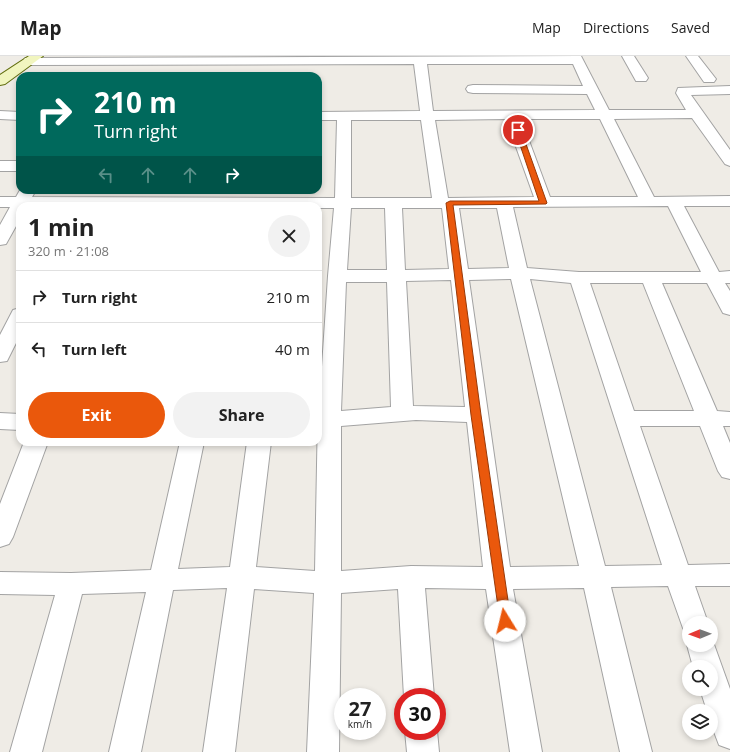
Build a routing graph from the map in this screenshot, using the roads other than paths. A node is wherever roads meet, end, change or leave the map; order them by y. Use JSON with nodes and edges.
{"nodes":[{"id":1,"x":628,"y":56,"type":"edge"},
{"id":2,"x":692,"y":56,"type":"edge"},
{"id":3,"x":214,"y":58,"type":"edge"},
{"id":4,"x":268,"y":58,"type":"edge"},
{"id":5,"x":317,"y":58,"type":"edge"},
{"id":6,"x":484,"y":58,"type":"edge"},
{"id":7,"x":530,"y":58,"type":"edge"},
{"id":8,"x":576,"y":58,"type":"edge"},
{"id":9,"x":39,"y":59,"type":"edge"},
{"id":10,"x":166,"y":61,"type":"junction"},
{"id":11,"x":420,"y":61,"type":"junction"},
{"id":12,"x":157,"y":71,"type":"dead end"},
{"id":13,"x":24,"y":72,"type":"edge"},
{"id":14,"x":266,"y":72,"type":"edge"},
{"id":15,"x":315,"y":72,"type":"edge"},
{"id":16,"x":641,"y":78,"type":"dead end"},
{"id":17,"x":16,"y":79,"type":"edge"},
{"id":18,"x":709,"y":79,"type":"dead end"},
{"id":19,"x":0,"y":81,"type":"edge"},
{"id":20,"x":0,"y":90,"type":"edge"},
{"id":21,"x":473,"y":90,"type":"dead end"},
{"id":22,"x":592,"y":90,"type":"junction"},
{"id":23,"x":730,"y":90,"type":"edge"},
{"id":24,"x":696,"y":114,"type":"junction"},
{"id":25,"x":512,"y":115,"type":"junction"},
{"id":26,"x":604,"y":115,"type":"junction"},
{"id":27,"x":0,"y":116,"type":"edge"},
{"id":28,"x":16,"y":116,"type":"edge"},
{"id":29,"x":322,"y":116,"type":"edge"},
{"id":30,"x":344,"y":116,"type":"junction"},
{"id":31,"x":427,"y":116,"type":"junction"},
{"id":32,"x":730,"y":161,"type":"edge"},
{"id":33,"x":0,"y":166,"type":"edge"},
{"id":34,"x":16,"y":166,"type":"edge"},
{"id":35,"x":25,"y":196,"type":"edge"},
{"id":36,"x":129,"y":199,"type":"edge"},
{"id":37,"x":185,"y":200,"type":"edge"},
{"id":38,"x":241,"y":200,"type":"edge"},
{"id":39,"x":291,"y":200,"type":"edge"},
{"id":40,"x":648,"y":201,"type":"junction"},
{"id":41,"x":673,"y":201,"type":"junction"},
{"id":42,"x":0,"y":202,"type":"edge"},
{"id":43,"x":60,"y":202,"type":"edge"},
{"id":44,"x":95,"y":202,"type":"edge"},
{"id":45,"x":729,"y":202,"type":"edge"},
{"id":46,"x":343,"y":203,"type":"junction"},
{"id":47,"x":393,"y":203,"type":"junction"},
{"id":48,"x":445,"y":203,"type":"junction"},
{"id":49,"x":504,"y":203,"type":"junction"},
{"id":50,"x":544,"y":203,"type":"junction"},
{"id":51,"x":16,"y":212,"type":"edge"},
{"id":52,"x":0,"y":240,"type":"edge"},
{"id":53,"x":519,"y":273,"type":"junction"},
{"id":54,"x":458,"y":274,"type":"junction"},
{"id":55,"x":396,"y":276,"type":"junction"},
{"id":56,"x":650,"y":277,"type":"junction"},
{"id":57,"x":722,"y":277,"type":"edge"},
{"id":58,"x":579,"y":278,"type":"junction"},
{"id":59,"x":337,"y":280,"type":"junction"},
{"id":60,"x":322,"y":284,"type":"edge"},
{"id":61,"x":730,"y":309,"type":"edge"},
{"id":62,"x":16,"y":322,"type":"edge"},
{"id":63,"x":0,"y":356,"type":"edge"},
{"id":64,"x":402,"y":414,"type":"junction"},
{"id":65,"x":476,"y":415,"type":"junction"},
{"id":66,"x":625,"y":418,"type":"junction"},
{"id":67,"x":324,"y":419,"type":"edge"},
{"id":68,"x":720,"y":419,"type":"edge"},
{"id":69,"x":0,"y":422,"type":"edge"},
{"id":70,"x":16,"y":422,"type":"edge"},
{"id":71,"x":34,"y":446,"type":"edge"},
{"id":72,"x":191,"y":446,"type":"edge"},
{"id":73,"x":258,"y":446,"type":"edge"},
{"id":74,"x":730,"y":471,"type":"edge"},
{"id":75,"x":0,"y":537,"type":"edge"},
{"id":76,"x":730,"y":575,"type":"edge"},
{"id":77,"x":595,"y":576,"type":"junction"},
{"id":78,"x":679,"y":576,"type":"junction"},
{"id":79,"x":240,"y":577,"type":"junction"},
{"id":80,"x":411,"y":577,"type":"junction"},
{"id":81,"x":498,"y":578,"type":"junction"},
{"id":82,"x":162,"y":579,"type":"junction"},
{"id":83,"x":0,"y":583,"type":"edge"},
{"id":84,"x":328,"y":583,"type":"junction"},
{"id":85,"x":72,"y":584,"type":"junction"},
{"id":86,"x":692,"y":616,"type":"edge"},
{"id":87,"x":418,"y":688,"type":"edge"},
{"id":88,"x":717,"y":696,"type":"edge"},
{"id":89,"x":730,"y":735,"type":"edge"},
{"id":90,"x":422,"y":740,"type":"edge"},
{"id":91,"x":26,"y":752,"type":"edge"},
{"id":92,"x":125,"y":752,"type":"edge"},
{"id":93,"x":219,"y":752,"type":"edge"},
{"id":94,"x":323,"y":752,"type":"edge"},
{"id":95,"x":423,"y":752,"type":"edge"},
{"id":96,"x":526,"y":752,"type":"edge"},
{"id":97,"x":636,"y":752,"type":"edge"}],
"edges":[{"from":1,"to":16,"type":"street"},
{"from":2,"to":18,"type":"street"},
{"from":3,"to":4,"type":"street"},
{"from":3,"to":10,"type":"street"},
{"from":4,"to":5,"type":"street"},
{"from":4,"to":14,"type":"street"},
{"from":5,"to":11,"type":"street"},
{"from":5,"to":15,"type":"street"},
{"from":6,"to":7,"type":"street"},
{"from":6,"to":11,"type":"street"},
{"from":7,"to":8,"type":"street"},
{"from":8,"to":22,"type":"street"},
{"from":9,"to":10,"type":"street"},
{"from":9,"to":13,"type":"main road"},
{"from":9,"to":19,"type":"main road"},
{"from":10,"to":12,"type":"street"},
{"from":11,"to":31,"type":"street"},
{"from":17,"to":20,"type":"main road"},
{"from":21,"to":22,"type":"street"},
{"from":22,"to":26,"type":"street"},
{"from":23,"to":24,"type":"street"},
{"from":24,"to":26,"type":"street"},
{"from":24,"to":32,"type":"street"},
{"from":25,"to":26,"type":"street"},
{"from":25,"to":31,"type":"street"},
{"from":25,"to":50,"type":"street"},
{"from":26,"to":40,"type":"street"},
{"from":27,"to":28,"type":"street"},
{"from":29,"to":30,"type":"street"},
{"from":30,"to":31,"type":"street"},
{"from":30,"to":46,"type":"street"},
{"from":31,"to":48,"type":"street"},
{"from":33,"to":34,"type":"street"},
{"from":35,"to":42,"type":"street"},
{"from":35,"to":43,"type":"street"},
{"from":36,"to":37,"type":"street"},
{"from":36,"to":44,"type":"street"},
{"from":37,"to":38,"type":"street"},
{"from":38,"to":39,"type":"street"},
{"from":39,"to":46,"type":"street"},
{"from":40,"to":41,"type":"street"},
{"from":40,"to":50,"type":"street"},
{"from":41,"to":45,"type":"street"},
{"from":41,"to":57,"type":"street"},
{"from":46,"to":47,"type":"street"},
{"from":46,"to":59,"type":"street"},
{"from":47,"to":48,"type":"street"},
{"from":47,"to":55,"type":"street"},
{"from":48,"to":49,"type":"street"},
{"from":48,"to":54,"type":"street"},
{"from":49,"to":50,"type":"street"},
{"from":49,"to":53,"type":"street"},
{"from":51,"to":52,"type":"street"},
{"from":53,"to":54,"type":"street"},
{"from":53,"to":58,"type":"street"},
{"from":53,"to":77,"type":"street"},
{"from":54,"to":55,"type":"street"},
{"from":54,"to":65,"type":"street"},
{"from":55,"to":59,"type":"street"},
{"from":55,"to":64,"type":"street"},
{"from":56,"to":57,"type":"street"},
{"from":56,"to":58,"type":"street"},
{"from":56,"to":68,"type":"street"},
{"from":57,"to":61,"type":"street"},
{"from":58,"to":66,"type":"street"},
{"from":59,"to":60,"type":"street"},
{"from":59,"to":67,"type":"street"},
{"from":62,"to":63,"type":"street"},
{"from":64,"to":65,"type":"street"},
{"from":64,"to":67,"type":"street"},
{"from":65,"to":81,"type":"street"},
{"from":66,"to":68,"type":"street"},
{"from":66,"to":78,"type":"street"},
{"from":67,"to":84,"type":"street"},
{"from":68,"to":74,"type":"street"},
{"from":69,"to":70,"type":"street"},
{"from":71,"to":75,"type":"street"},
{"from":72,"to":82,"type":"street"},
{"from":73,"to":79,"type":"street"},
{"from":76,"to":78,"type":"street"},
{"from":77,"to":78,"type":"street"},
{"from":77,"to":81,"type":"street"},
{"from":77,"to":97,"type":"street"},
{"from":78,"to":86,"type":"street"},
{"from":79,"to":82,"type":"street"},
{"from":79,"to":84,"type":"street"},
{"from":79,"to":93,"type":"street"},
{"from":80,"to":81,"type":"street"},
{"from":80,"to":84,"type":"street"},
{"from":80,"to":87,"type":"street"},
{"from":81,"to":96,"type":"street"},
{"from":82,"to":85,"type":"street"},
{"from":82,"to":92,"type":"street"},
{"from":83,"to":85,"type":"street"},
{"from":84,"to":94,"type":"street"},
{"from":85,"to":91,"type":"street"},
{"from":88,"to":89,"type":"street"},
{"from":90,"to":95,"type":"street"}]}
